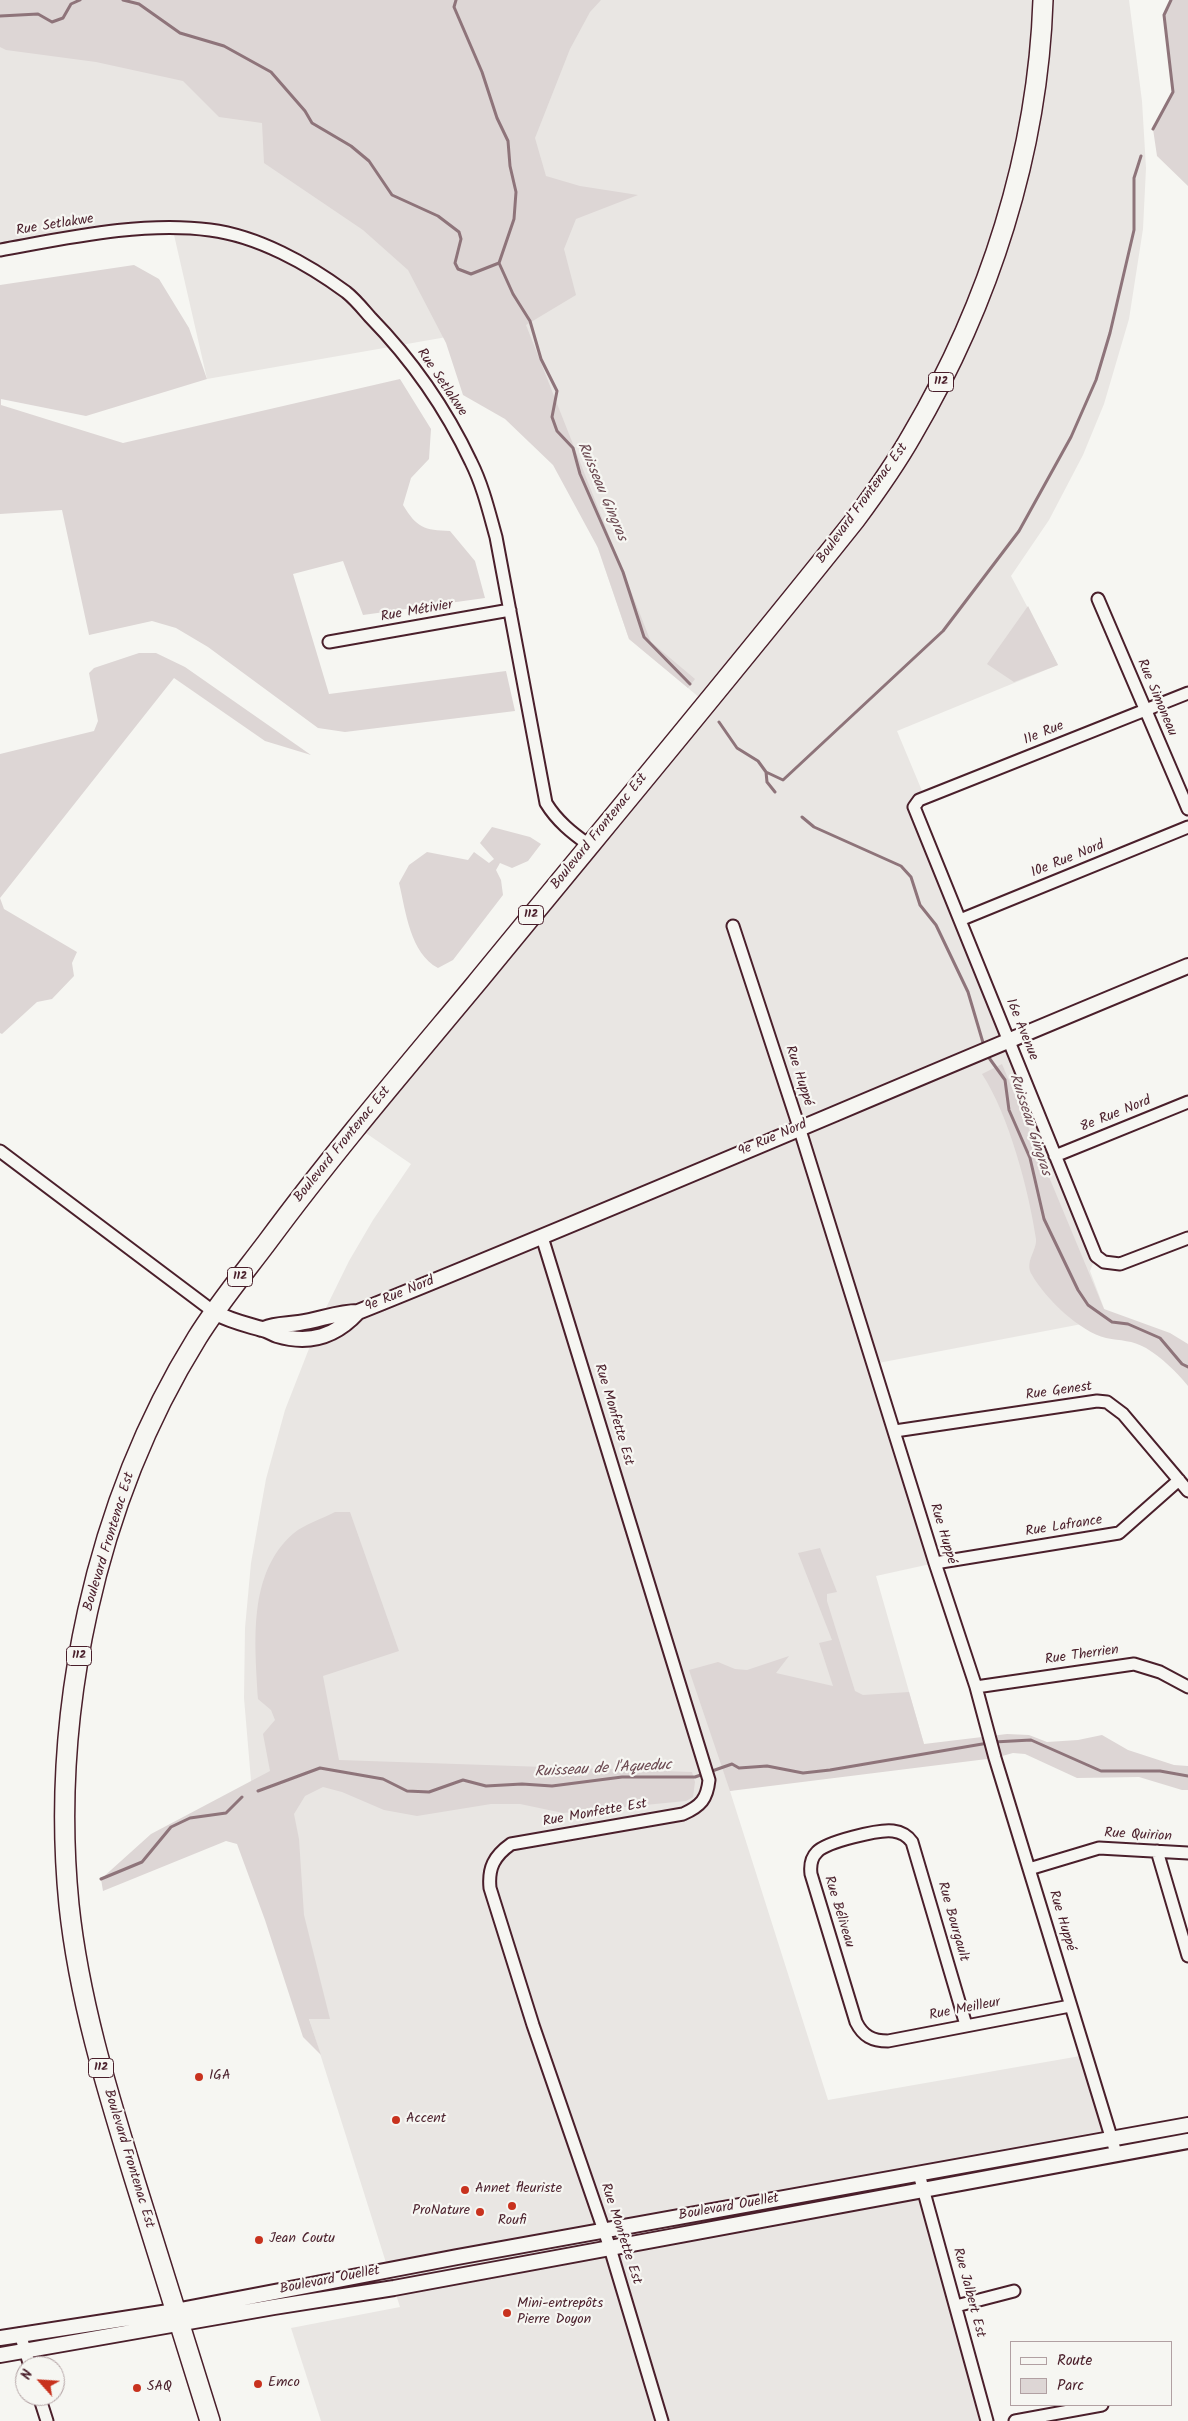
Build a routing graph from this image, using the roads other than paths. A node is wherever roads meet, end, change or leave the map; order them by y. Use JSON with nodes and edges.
{"nodes":[{"id":1,"x":1043,"y":0,"type":"edge"},
{"id":2,"x":0,"y":250,"type":"edge"},
{"id":3,"x":1098,"y":599,"type":"dead end"},
{"id":4,"x":510,"y":610,"type":"junction"},
{"id":5,"x":329,"y":642,"type":"dead end"},
{"id":6,"x":1188,"y":693,"type":"edge"},
{"id":7,"x":1145,"y":710,"type":"junction"},
{"id":8,"x":914,"y":808,"type":"joint"},
{"id":9,"x":1188,"y":809,"type":"edge"},
{"id":10,"x":1188,"y":827,"type":"edge"},
{"id":11,"x":589,"y":845,"type":"junction"},
{"id":12,"x":960,"y":920,"type":"junction"},
{"id":13,"x":733,"y":926,"type":"dead end"},
{"id":14,"x":1188,"y":966,"type":"edge"},
{"id":15,"x":1009,"y":1040,"type":"junction"},
{"id":16,"x":1188,"y":1102,"type":"edge"},
{"id":17,"x":799,"y":1127,"type":"junction"},
{"id":18,"x":0,"y":1151,"type":"edge"},
{"id":19,"x":1055,"y":1156,"type":"junction"},
{"id":20,"x":542,"y":1237,"type":"junction"},
{"id":21,"x":1188,"y":1238,"type":"edge"},
{"id":22,"x":214,"y":1312,"type":"junction"},
{"id":23,"x":895,"y":1431,"type":"junction"},
{"id":24,"x":1179,"y":1480,"type":"junction"},
{"id":25,"x":1188,"y":1491,"type":"edge"},
{"id":26,"x":934,"y":1563,"type":"junction"},
{"id":27,"x":976,"y":1687,"type":"junction"},
{"id":28,"x":1188,"y":1687,"type":"edge"},
{"id":29,"x":902,"y":1833,"type":"joint"},
{"id":30,"x":1157,"y":1851,"type":"junction"},
{"id":31,"x":1188,"y":1853,"type":"edge"},
{"id":32,"x":1029,"y":1869,"type":"junction"},
{"id":33,"x":1188,"y":1956,"type":"edge"},
{"id":34,"x":1070,"y":2006,"type":"junction"},
{"id":35,"x":966,"y":2025,"type":"junction"},
{"id":36,"x":865,"y":2036,"type":"joint"},
{"id":37,"x":1188,"y":2125,"type":"edge"},
{"id":38,"x":1111,"y":2139,"type":"junction"},
{"id":39,"x":1188,"y":2141,"type":"edge"},
{"id":40,"x":1116,"y":2153,"type":"junction"},
{"id":41,"x":919,"y":2174,"type":"junction"},
{"id":42,"x":924,"y":2190,"type":"junction"},
{"id":43,"x":603,"y":2231,"type":"junction"},
{"id":44,"x":610,"y":2248,"type":"junction"},
{"id":45,"x":1014,"y":2291,"type":"dead end"},
{"id":46,"x":272,"y":2300,"type":"junction"},
{"id":47,"x":956,"y":2306,"type":"junction"},
{"id":48,"x":177,"y":2317,"type":"junction"},
{"id":49,"x":20,"y":2334,"type":"junction"},
{"id":50,"x":0,"y":2338,"type":"edge"},
{"id":51,"x":25,"y":2350,"type":"junction"},
{"id":52,"x":0,"y":2355,"type":"edge"},
{"id":53,"x":27,"y":2356,"type":"edge"},
{"id":54,"x":42,"y":2406,"type":"edge"},
{"id":55,"x":1097,"y":2406,"type":"edge"},
{"id":56,"x":47,"y":2421,"type":"edge"},
{"id":57,"x":210,"y":2421,"type":"edge"},
{"id":58,"x":662,"y":2421,"type":"edge"},
{"id":59,"x":987,"y":2421,"type":"edge"},
{"id":60,"x":1015,"y":2421,"type":"edge"}],
"edges":[{"from":1,"to":11,"type":"main road","name":"Boulevard Frontenac Est","number":"112"},
{"from":2,"to":4,"type":"street","name":"Rue Setlakwe"},
{"from":3,"to":7,"type":"street","name":"Rue Simoneau"},
{"from":4,"to":5,"type":"street","name":"Rue Métivier"},
{"from":4,"to":11,"type":"street","name":"Rue Setlakwe"},
{"from":6,"to":7,"type":"street","name":"11e Rue"},
{"from":7,"to":8,"type":"street","name":"11e Rue"},
{"from":7,"to":9,"type":"street","name":"Rue Simoneau"},
{"from":8,"to":12,"type":"street","name":"16e Avenue"},
{"from":10,"to":12,"type":"street","name":"10e Rue Nord"},
{"from":11,"to":22,"type":"main road","name":"Boulevard Frontenac Est","number":"112"},
{"from":12,"to":15,"type":"street","name":"16e Avenue"},
{"from":13,"to":17,"type":"street","name":"Rue Huppé"},
{"from":14,"to":15,"type":"street","name":"9e Rue Nord"},
{"from":15,"to":17,"type":"street","name":"9e Rue Nord"},
{"from":15,"to":19,"type":"street","name":"16e Avenue"},
{"from":16,"to":19,"type":"street","name":"8e Rue Nord"},
{"from":17,"to":20,"type":"street","name":"9e Rue Nord"},
{"from":17,"to":23,"type":"street","name":"Rue Huppé"},
{"from":18,"to":22,"type":"street","name":"9e Rue Nord"},
{"from":19,"to":21,"type":"street","name":"16e Avenue"},
{"from":20,"to":22,"type":"street","name":"9e Rue Nord"},
{"from":20,"to":43,"type":"street","name":"Rue Monfette Est"},
{"from":22,"to":48,"type":"main road","name":"Boulevard Frontenac Est","number":"112"},
{"from":23,"to":24,"type":"street","name":"Rue Genest"},
{"from":23,"to":26,"type":"street","name":"Rue Huppé"},
{"from":24,"to":25,"type":"street","name":"Rue Genest"},
{"from":24,"to":26,"type":"street","name":"Rue Lafrance"},
{"from":26,"to":27,"type":"street","name":"Rue Huppé"},
{"from":27,"to":28,"type":"street","name":"Rue Therrien"},
{"from":27,"to":32,"type":"street","name":"Rue Huppé"},
{"from":29,"to":35,"type":"street","name":"Rue Bourgault"},
{"from":29,"to":36,"type":"street","name":"Rue Béliveau"},
{"from":30,"to":31,"type":"street","name":"Rue Quirion"},
{"from":30,"to":32,"type":"street","name":"Rue Quirion"},
{"from":30,"to":33,"type":"street"},
{"from":32,"to":34,"type":"street","name":"Rue Huppé"},
{"from":34,"to":35,"type":"street","name":"Rue Meilleur"},
{"from":34,"to":38,"type":"street","name":"Rue Huppé"},
{"from":35,"to":36,"type":"street","name":"Rue Meilleur"},
{"from":37,"to":38,"type":"street","name":"Boulevard Ouellet"},
{"from":38,"to":40,"type":"street","name":"Rue Huppé"},
{"from":38,"to":41,"type":"street","name":"Boulevard Ouellet"},
{"from":39,"to":40,"type":"street","name":"Boulevard Ouellet"},
{"from":40,"to":42,"type":"street","name":"Boulevard Ouellet"},
{"from":41,"to":42,"type":"street","name":"Rue Jalbert Est"},
{"from":41,"to":43,"type":"street","name":"Boulevard Ouellet"},
{"from":42,"to":44,"type":"street","name":"Boulevard Ouellet"},
{"from":42,"to":47,"type":"street","name":"Rue Jalbert Est"},
{"from":43,"to":44,"type":"street","name":"Rue Monfette Est"},
{"from":43,"to":46,"type":"street","name":"Boulevard Ouellet"},
{"from":44,"to":46,"type":"street","name":"Boulevard Ouellet"},
{"from":44,"to":58,"type":"street","name":"Rue Monfette Est"},
{"from":45,"to":47,"type":"street"},
{"from":46,"to":48,"type":"street","name":"Boulevard Ouellet"},
{"from":47,"to":59,"type":"street","name":"Rue Jalbert Est"},
{"from":48,"to":49,"type":"street","name":"Boulevard Ouellet"},
{"from":48,"to":51,"type":"street","name":"Boulevard Ouellet"},
{"from":48,"to":57,"type":"main road","name":"Boulevard Frontenac Est","number":"112"},
{"from":49,"to":50,"type":"street","name":"Boulevard Ouellet"},
{"from":49,"to":51,"type":"street"},
{"from":51,"to":52,"type":"street","name":"Boulevard Ouellet"},
{"from":51,"to":53,"type":"street"},
{"from":54,"to":56,"type":"street"},
{"from":55,"to":60,"type":"street"}]}
